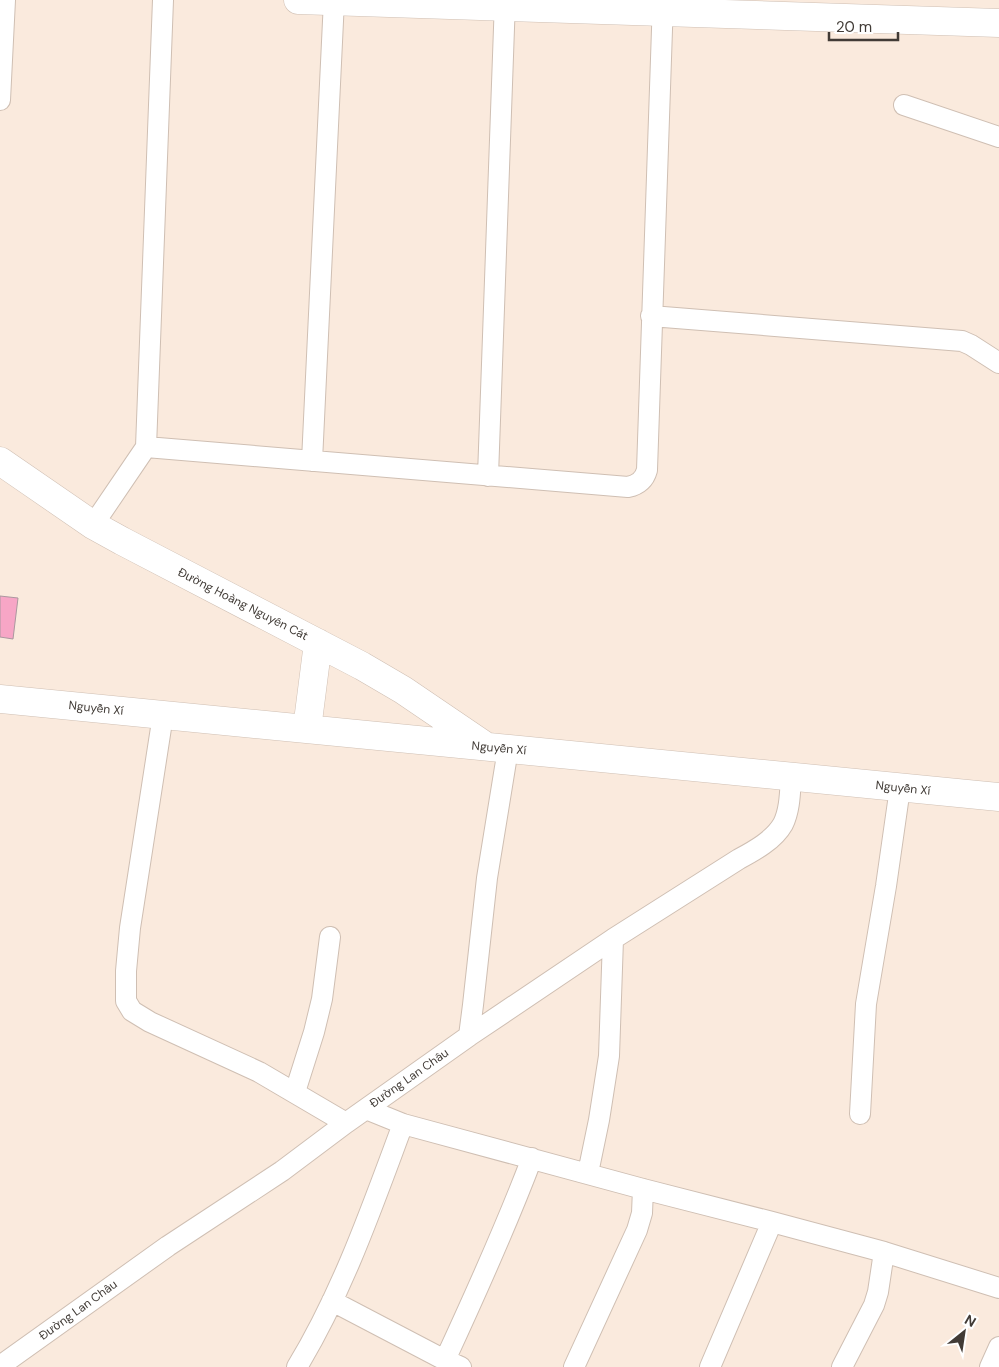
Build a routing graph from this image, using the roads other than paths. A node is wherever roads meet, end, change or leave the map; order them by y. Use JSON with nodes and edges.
{"nodes":[{"id":1,"x":5,"y":0,"type":"edge"},
{"id":2,"x":163,"y":0,"type":"edge"},
{"id":3,"x":298,"y":0,"type":"edge"},
{"id":4,"x":334,"y":1,"type":"edge"},
{"id":5,"x":505,"y":3,"type":"edge"},
{"id":6,"x":663,"y":6,"type":"edge"},
{"id":7,"x":756,"y":7,"type":"edge"},
{"id":8,"x":999,"y":23,"type":"edge"},
{"id":9,"x":0,"y":100,"type":"edge"},
{"id":10,"x":904,"y":105,"type":"dead end"},
{"id":11,"x":999,"y":136,"type":"edge"},
{"id":12,"x":651,"y":316,"type":"junction"},
{"id":13,"x":999,"y":363,"type":"edge"},
{"id":14,"x":146,"y":447,"type":"junction"},
{"id":15,"x":0,"y":461,"type":"edge"},
{"id":16,"x":312,"y":461,"type":"junction"},
{"id":17,"x":488,"y":476,"type":"junction"},
{"id":18,"x":93,"y":525,"type":"junction"},
{"id":19,"x":318,"y":643,"type":"junction"},
{"id":20,"x":0,"y":699,"type":"edge"},
{"id":21,"x":163,"y":715,"type":"junction"},
{"id":22,"x":307,"y":729,"type":"junction"},
{"id":23,"x":498,"y":748,"type":"junction"},
{"id":24,"x":791,"y":777,"type":"junction"},
{"id":25,"x":900,"y":788,"type":"junction"},
{"id":26,"x":999,"y":798,"type":"edge"},
{"id":27,"x":330,"y":937,"type":"dead end"},
{"id":28,"x":613,"y":939,"type":"junction"},
{"id":29,"x":469,"y":1036,"type":"junction"},
{"id":30,"x":295,"y":1092,"type":"junction"},
{"id":31,"x":366,"y":1109,"type":"junction"},
{"id":32,"x":860,"y":1114,"type":"dead end"},
{"id":33,"x":346,"y":1124,"type":"junction"},
{"id":34,"x":404,"y":1124,"type":"junction"},
{"id":35,"x":532,"y":1158,"type":"junction"},
{"id":36,"x":588,"y":1173,"type":"junction"},
{"id":37,"x":643,"y":1189,"type":"junction"},
{"id":38,"x":772,"y":1222,"type":"junction"},
{"id":39,"x":884,"y":1252,"type":"junction"},
{"id":40,"x":999,"y":1288,"type":"edge"},
{"id":41,"x":332,"y":1301,"type":"junction"},
{"id":42,"x":999,"y":1347,"type":"edge"},
{"id":43,"x":440,"y":1362,"type":"edge"},
{"id":44,"x":6,"y":1365,"type":"edge"},
{"id":45,"x":297,"y":1367,"type":"edge"},
{"id":46,"x":574,"y":1367,"type":"edge"},
{"id":47,"x":710,"y":1367,"type":"edge"},
{"id":48,"x":842,"y":1367,"type":"edge"},
{"id":49,"x":990,"y":1367,"type":"edge"}],
"edges":[{"from":1,"to":9,"type":"street"},
{"from":2,"to":14,"type":"street"},
{"from":3,"to":4,"type":"main road"},
{"from":4,"to":5,"type":"main road"},
{"from":4,"to":16,"type":"street"},
{"from":5,"to":6,"type":"main road"},
{"from":5,"to":17,"type":"street"},
{"from":6,"to":7,"type":"main road"},
{"from":6,"to":12,"type":"street"},
{"from":7,"to":8,"type":"main road"},
{"from":10,"to":11,"type":"street"},
{"from":12,"to":13,"type":"street"},
{"from":12,"to":17,"type":"street"},
{"from":14,"to":16,"type":"street"},
{"from":14,"to":18,"type":"street"},
{"from":15,"to":18,"type":"main road","name":"Đường Hoàng Nguyên Cát"},
{"from":16,"to":17,"type":"street"},
{"from":18,"to":19,"type":"main road","name":"Đường Hoàng Nguyên Cát"},
{"from":19,"to":22,"type":"main road"},
{"from":19,"to":23,"type":"main road","name":"Đường Hoàng Nguyên Cát"},
{"from":20,"to":21,"type":"main road","name":"Nguyễn Xí"},
{"from":21,"to":22,"type":"main road","name":"Nguyễn Xí"},
{"from":21,"to":30,"type":"street"},
{"from":22,"to":23,"type":"main road","name":"Nguyễn Xí"},
{"from":23,"to":24,"type":"main road","name":"Nguyễn Xí"},
{"from":23,"to":29,"type":"street"},
{"from":24,"to":25,"type":"main road","name":"Nguyễn Xí"},
{"from":24,"to":28,"type":"street","name":"Đường Lan Châu"},
{"from":25,"to":26,"type":"main road","name":"Nguyễn Xí"},
{"from":25,"to":32,"type":"street"},
{"from":27,"to":30,"type":"street"},
{"from":28,"to":29,"type":"street","name":"Đường Lan Châu"},
{"from":28,"to":36,"type":"street"},
{"from":29,"to":31,"type":"street","name":"Đường Lan Châu"},
{"from":30,"to":33,"type":"street"},
{"from":31,"to":33,"type":"street","name":"Đường Lan Châu"},
{"from":31,"to":34,"type":"street"},
{"from":33,"to":44,"type":"street","name":"Đường Lan Châu"},
{"from":34,"to":35,"type":"street"},
{"from":34,"to":41,"type":"street"},
{"from":35,"to":36,"type":"street"},
{"from":35,"to":43,"type":"street"},
{"from":36,"to":37,"type":"street"},
{"from":37,"to":38,"type":"street"},
{"from":37,"to":46,"type":"street"},
{"from":38,"to":39,"type":"street"},
{"from":38,"to":47,"type":"street"},
{"from":39,"to":40,"type":"street"},
{"from":39,"to":48,"type":"street"},
{"from":41,"to":43,"type":"street"},
{"from":41,"to":45,"type":"street"},
{"from":42,"to":49,"type":"street"}]}
